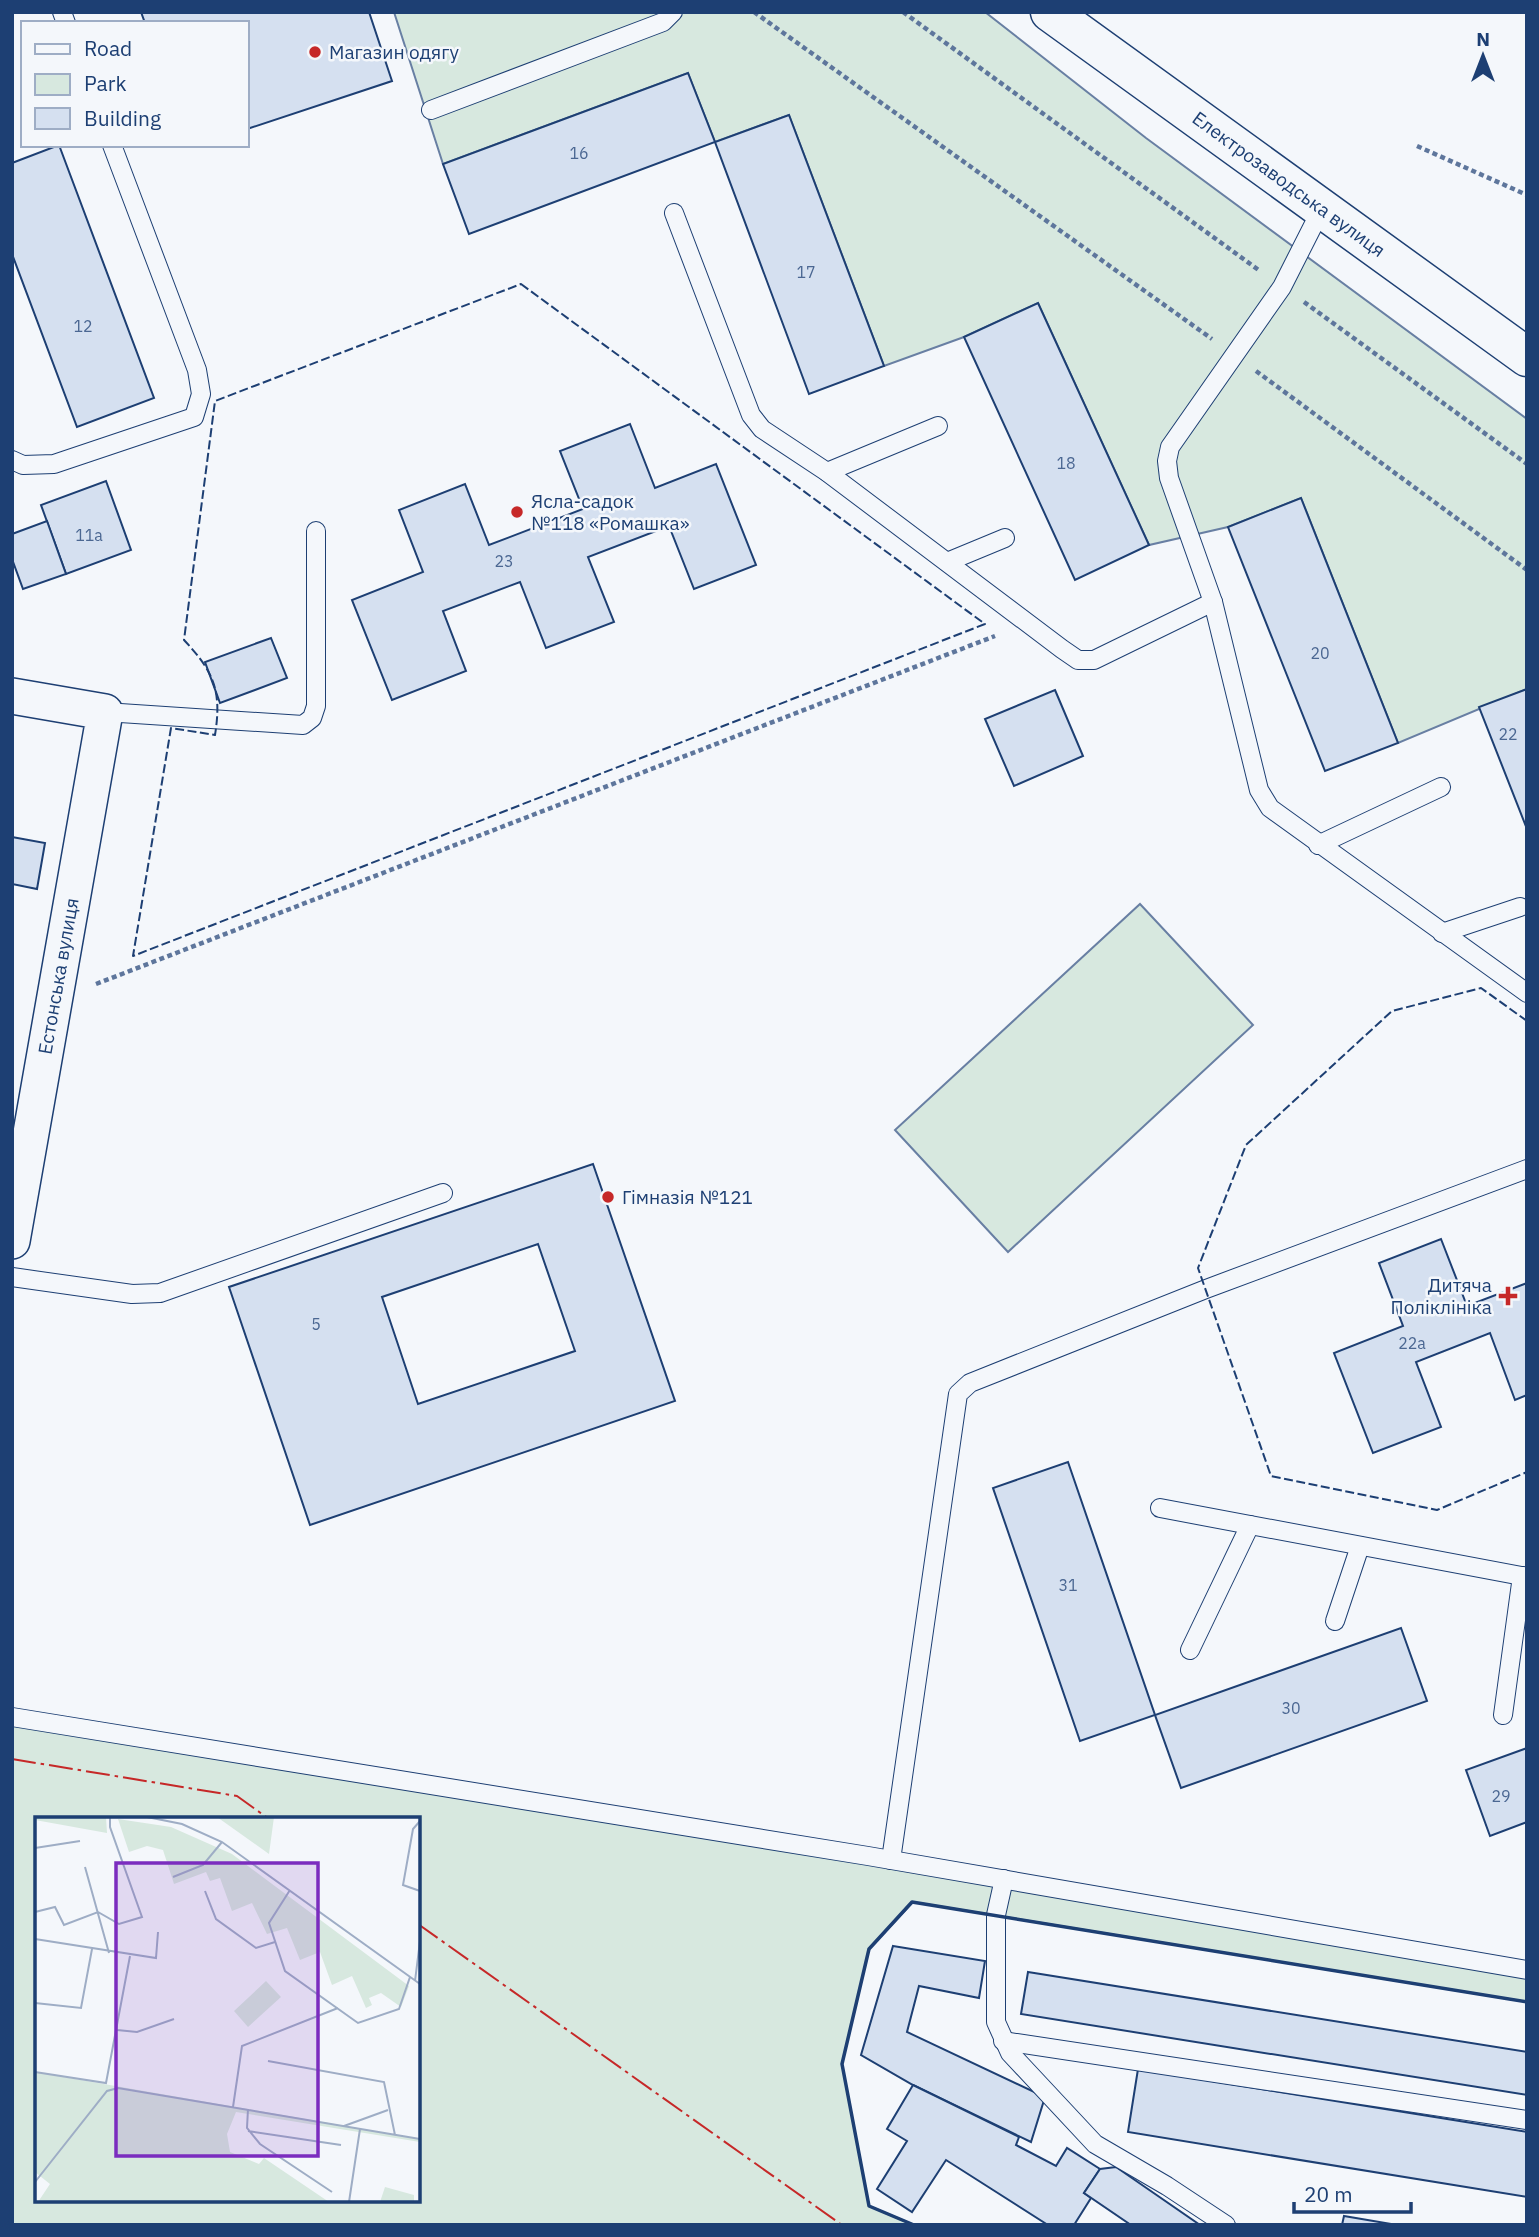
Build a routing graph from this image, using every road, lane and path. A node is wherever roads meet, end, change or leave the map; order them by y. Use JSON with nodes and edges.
{"nodes":[{"id":1,"x":673,"y":12,"type":"edge"},
{"id":2,"x":754,"y":12,"type":"edge"},
{"id":3,"x":904,"y":12,"type":"edge"},
{"id":4,"x":1050,"y":12,"type":"edge"},
{"id":5,"x":431,"y":110,"type":"dead end"},
{"id":6,"x":1417,"y":146,"type":"dead end"},
{"id":7,"x":113,"y":147,"type":"edge"},
{"id":8,"x":1527,"y":195,"type":"edge"},
{"id":9,"x":1322,"y":208,"type":"junction"},
{"id":10,"x":674,"y":213,"type":"dead end"},
{"id":11,"x":1282,"y":287,"type":"junction"},
{"id":12,"x":1236,"y":356,"type":"junction"},
{"id":13,"x":1527,"y":357,"type":"edge"},
{"id":14,"x":938,"y":426,"type":"dead end"},
{"id":15,"x":12,"y":460,"type":"edge"},
{"id":16,"x":1527,"y":464,"type":"edge"},
{"id":17,"x":827,"y":472,"type":"junction"},
{"id":18,"x":316,"y":531,"type":"dead end"},
{"id":19,"x":1005,"y":538,"type":"dead end"},
{"id":20,"x":947,"y":562,"type":"junction"},
{"id":21,"x":1527,"y":570,"type":"edge"},
{"id":22,"x":1213,"y":602,"type":"junction"},
{"id":23,"x":1028,"y":623,"type":"junction"},
{"id":24,"x":12,"y":696,"type":"edge"},
{"id":25,"x":105,"y":712,"type":"junction"},
{"id":26,"x":1441,"y":787,"type":"dead end"},
{"id":27,"x":1318,"y":845,"type":"junction"},
{"id":28,"x":1520,"y":907,"type":"dead end"},
{"id":29,"x":1442,"y":933,"type":"junction"},
{"id":30,"x":1527,"y":993,"type":"edge"},
{"id":31,"x":53,"y":1000,"type":"junction"},
{"id":32,"x":1527,"y":1169,"type":"edge"},
{"id":33,"x":443,"y":1193,"type":"dead end"},
{"id":34,"x":12,"y":1241,"type":"edge"},
{"id":35,"x":12,"y":1277,"type":"edge"},
{"id":36,"x":1160,"y":1508,"type":"dead end"},
{"id":37,"x":1250,"y":1525,"type":"junction"},
{"id":38,"x":1360,"y":1546,"type":"junction"},
{"id":39,"x":1525,"y":1577,"type":"edge"},
{"id":40,"x":1335,"y":1620,"type":"dead end"},
{"id":41,"x":1190,"y":1650,"type":"dead end"},
{"id":42,"x":1503,"y":1715,"type":"dead end"},
{"id":43,"x":12,"y":1717,"type":"edge"},
{"id":44,"x":891,"y":1860,"type":"junction"},
{"id":45,"x":1004,"y":1879,"type":"junction"},
{"id":46,"x":1527,"y":1970,"type":"edge"},
{"id":47,"x":1003,"y":2041,"type":"junction"},
{"id":48,"x":1527,"y":2120,"type":"edge"},
{"id":49,"x":1226,"y":2225,"type":"edge"}],
"edges":[{"from":1,"to":5,"type":"lane"},
{"from":2,"to":12,"type":"path"},
{"from":3,"to":11,"type":"path"},
{"from":4,"to":9,"type":"main road","name":"Електрозаводська вулиця"},
{"from":6,"to":8,"type":"path"},
{"from":7,"to":15,"type":"lane"},
{"from":9,"to":11,"type":"lane"},
{"from":9,"to":13,"type":"main road","name":"Електрозаводська вулиця"},
{"from":10,"to":17,"type":"lane"},
{"from":11,"to":12,"type":"lane"},
{"from":11,"to":16,"type":"path"},
{"from":12,"to":21,"type":"path"},
{"from":12,"to":22,"type":"lane"},
{"from":14,"to":17,"type":"lane"},
{"from":17,"to":20,"type":"lane"},
{"from":18,"to":25,"type":"lane"},
{"from":19,"to":20,"type":"lane"},
{"from":20,"to":23,"type":"lane"},
{"from":22,"to":23,"type":"lane"},
{"from":22,"to":27,"type":"lane"},
{"from":23,"to":31,"type":"path"},
{"from":24,"to":25,"type":"street"},
{"from":25,"to":31,"type":"street","name":"Естонська вулиця"},
{"from":26,"to":27,"type":"lane"},
{"from":27,"to":29,"type":"lane"},
{"from":28,"to":29,"type":"lane"},
{"from":29,"to":30,"type":"lane"},
{"from":31,"to":34,"type":"street","name":"Естонська вулиця"},
{"from":32,"to":44,"type":"lane"},
{"from":33,"to":35,"type":"lane"},
{"from":36,"to":37,"type":"lane"},
{"from":37,"to":38,"type":"lane"},
{"from":37,"to":41,"type":"lane"},
{"from":38,"to":39,"type":"lane"},
{"from":38,"to":40,"type":"lane"},
{"from":39,"to":42,"type":"lane"},
{"from":43,"to":44,"type":"lane"},
{"from":44,"to":45,"type":"lane"},
{"from":45,"to":46,"type":"lane"},
{"from":45,"to":47,"type":"lane"},
{"from":47,"to":48,"type":"lane"},
{"from":47,"to":49,"type":"lane"}]}
